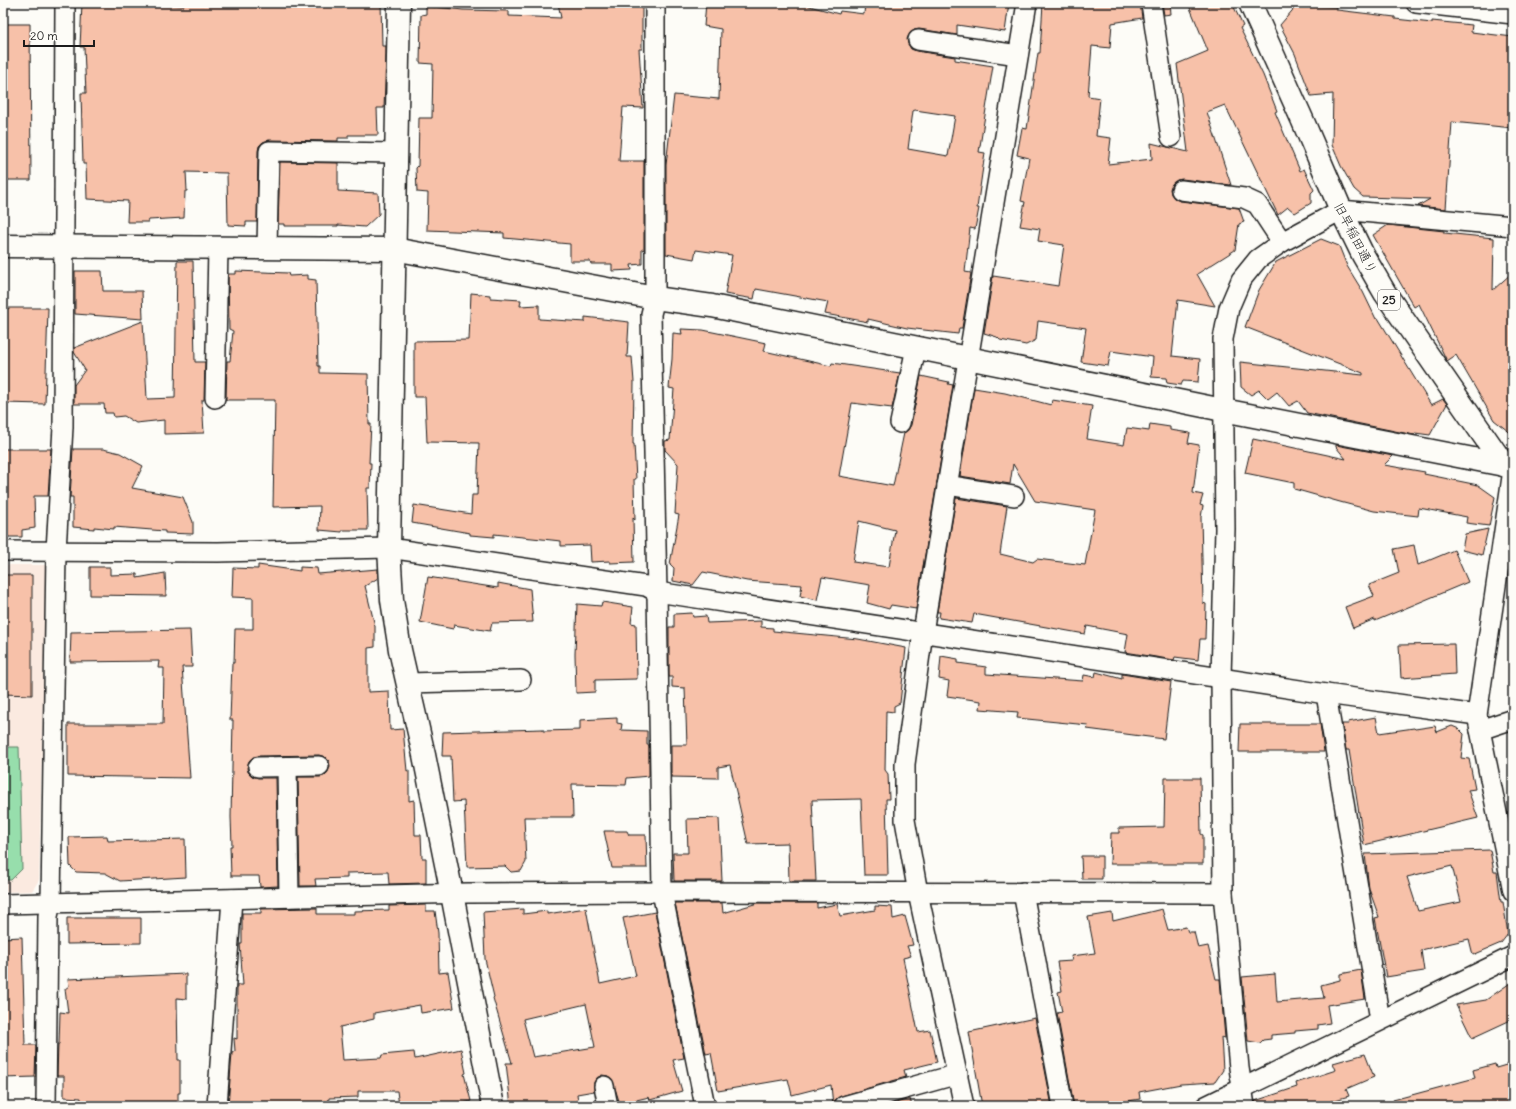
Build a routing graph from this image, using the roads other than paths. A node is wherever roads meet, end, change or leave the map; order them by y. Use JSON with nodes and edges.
{"nodes":[{"id":1,"x":65,"y":3,"type":"edge"},
{"id":2,"x":399,"y":3,"type":"edge"},
{"id":3,"x":655,"y":3,"type":"edge"},
{"id":4,"x":1027,"y":3,"type":"edge"},
{"id":5,"x":1151,"y":3,"type":"edge"},
{"id":6,"x":1250,"y":3,"type":"edge"},
{"id":7,"x":1416,"y":3,"type":"edge"},
{"id":8,"x":1513,"y":14,"type":"edge"},
{"id":9,"x":918,"y":40,"type":"dead end"},
{"id":10,"x":1018,"y":54,"type":"junction"},
{"id":11,"x":1171,"y":137,"type":"dead end"},
{"id":12,"x":396,"y":153,"type":"junction"},
{"id":13,"x":1180,"y":190,"type":"dead end"},
{"id":14,"x":1341,"y":210,"type":"junction"},
{"id":15,"x":1513,"y":226,"type":"edge"},
{"id":16,"x":1282,"y":242,"type":"junction"},
{"id":17,"x":3,"y":246,"type":"edge"},
{"id":18,"x":64,"y":247,"type":"junction"},
{"id":19,"x":218,"y":248,"type":"junction"},
{"id":20,"x":267,"y":248,"type":"junction"},
{"id":21,"x":394,"y":249,"type":"junction"},
{"id":22,"x":655,"y":298,"type":"junction"},
{"id":23,"x":916,"y":348,"type":"junction"},
{"id":24,"x":968,"y":358,"type":"junction"},
{"id":25,"x":215,"y":398,"type":"dead end"},
{"id":26,"x":1223,"y":410,"type":"junction"},
{"id":27,"x":900,"y":423,"type":"dead end"},
{"id":28,"x":1510,"y":468,"type":"edge"},
{"id":29,"x":947,"y":485,"type":"junction"},
{"id":30,"x":1014,"y":496,"type":"dead end"},
{"id":31,"x":389,"y":548,"type":"junction"},
{"id":32,"x":3,"y":551,"type":"edge"},
{"id":33,"x":56,"y":551,"type":"junction"},
{"id":34,"x":657,"y":592,"type":"junction"},
{"id":35,"x":923,"y":632,"type":"junction"},
{"id":36,"x":1220,"y":677,"type":"junction"},
{"id":37,"x":521,"y":680,"type":"dead end"},
{"id":38,"x":407,"y":683,"type":"junction"},
{"id":39,"x":1326,"y":694,"type":"junction"},
{"id":40,"x":1513,"y":719,"type":"edge"},
{"id":41,"x":1478,"y":723,"type":"junction"},
{"id":42,"x":287,"y":766,"type":"junction"},
{"id":43,"x":319,"y":766,"type":"dead end"},
{"id":44,"x":258,"y":767,"type":"dead end"},
{"id":45,"x":1513,"y":891,"type":"edge"},
{"id":46,"x":662,"y":892,"type":"junction"},
{"id":47,"x":1023,"y":892,"type":"junction"},
{"id":48,"x":918,"y":893,"type":"junction"},
{"id":49,"x":1223,"y":893,"type":"junction"},
{"id":50,"x":452,"y":894,"type":"junction"},
{"id":51,"x":289,"y":896,"type":"junction"},
{"id":52,"x":232,"y":898,"type":"junction"},
{"id":53,"x":52,"y":903,"type":"junction"},
{"id":54,"x":3,"y":904,"type":"edge"},
{"id":55,"x":1513,"y":956,"type":"edge"},
{"id":56,"x":1380,"y":1020,"type":"junction"},
{"id":57,"x":958,"y":1074,"type":"junction"},
{"id":58,"x":604,"y":1086,"type":"dead end"},
{"id":59,"x":1244,"y":1097,"type":"edge"},
{"id":60,"x":46,"y":1106,"type":"edge"},
{"id":61,"x":218,"y":1106,"type":"edge"},
{"id":62,"x":493,"y":1106,"type":"edge"},
{"id":63,"x":608,"y":1106,"type":"edge"},
{"id":64,"x":705,"y":1106,"type":"edge"},
{"id":65,"x":844,"y":1106,"type":"edge"},
{"id":66,"x":964,"y":1106,"type":"edge"},
{"id":67,"x":1063,"y":1106,"type":"edge"},
{"id":68,"x":1206,"y":1106,"type":"edge"}],
"edges":[{"from":1,"to":18,"type":"street"},
{"from":2,"to":12,"type":"street"},
{"from":3,"to":22,"type":"street"},
{"from":4,"to":10,"type":"street"},
{"from":5,"to":11,"type":"street"},
{"from":6,"to":14,"type":"street","name":"旧早稲田通り","number":"25"},
{"from":7,"to":8,"type":"street"},
{"from":9,"to":10,"type":"street"},
{"from":10,"to":24,"type":"street"},
{"from":12,"to":20,"type":"street"},
{"from":12,"to":21,"type":"street"},
{"from":13,"to":16,"type":"street"},
{"from":14,"to":15,"type":"street"},
{"from":14,"to":16,"type":"street"},
{"from":14,"to":28,"type":"street","name":"旧早稲田通り","number":"25"},
{"from":16,"to":26,"type":"street"},
{"from":17,"to":18,"type":"street"},
{"from":18,"to":19,"type":"street"},
{"from":18,"to":33,"type":"street"},
{"from":19,"to":20,"type":"street"},
{"from":19,"to":25,"type":"street"},
{"from":20,"to":21,"type":"street"},
{"from":21,"to":22,"type":"street"},
{"from":21,"to":31,"type":"street"},
{"from":22,"to":23,"type":"street"},
{"from":22,"to":34,"type":"street"},
{"from":23,"to":24,"type":"street"},
{"from":23,"to":27,"type":"street"},
{"from":24,"to":26,"type":"street"},
{"from":24,"to":29,"type":"street"},
{"from":26,"to":28,"type":"street"},
{"from":26,"to":36,"type":"street"},
{"from":28,"to":41,"type":"street"},
{"from":29,"to":30,"type":"street"},
{"from":29,"to":35,"type":"street"},
{"from":31,"to":33,"type":"street"},
{"from":31,"to":34,"type":"street"},
{"from":31,"to":38,"type":"street"},
{"from":32,"to":33,"type":"street"},
{"from":33,"to":53,"type":"street"},
{"from":34,"to":35,"type":"street"},
{"from":34,"to":46,"type":"street"},
{"from":35,"to":36,"type":"street"},
{"from":35,"to":48,"type":"street"},
{"from":36,"to":39,"type":"street"},
{"from":36,"to":49,"type":"street"},
{"from":37,"to":38,"type":"street"},
{"from":38,"to":50,"type":"street"},
{"from":39,"to":41,"type":"street"},
{"from":39,"to":56,"type":"street"},
{"from":40,"to":41,"type":"street"},
{"from":41,"to":45,"type":"street"},
{"from":42,"to":43,"type":"street"},
{"from":42,"to":44,"type":"street"},
{"from":42,"to":51,"type":"street"},
{"from":46,"to":48,"type":"street"},
{"from":46,"to":50,"type":"street"},
{"from":46,"to":64,"type":"street"},
{"from":47,"to":48,"type":"street"},
{"from":47,"to":49,"type":"street"},
{"from":47,"to":67,"type":"street"},
{"from":48,"to":57,"type":"street"},
{"from":49,"to":59,"type":"street"},
{"from":50,"to":51,"type":"street"},
{"from":50,"to":62,"type":"street"},
{"from":51,"to":52,"type":"street"},
{"from":52,"to":53,"type":"street"},
{"from":52,"to":61,"type":"street"},
{"from":53,"to":54,"type":"street"},
{"from":53,"to":60,"type":"street"},
{"from":55,"to":56,"type":"street"},
{"from":56,"to":59,"type":"street"},
{"from":57,"to":65,"type":"street"},
{"from":57,"to":66,"type":"street"},
{"from":58,"to":63,"type":"street"},
{"from":59,"to":68,"type":"street"}]}
